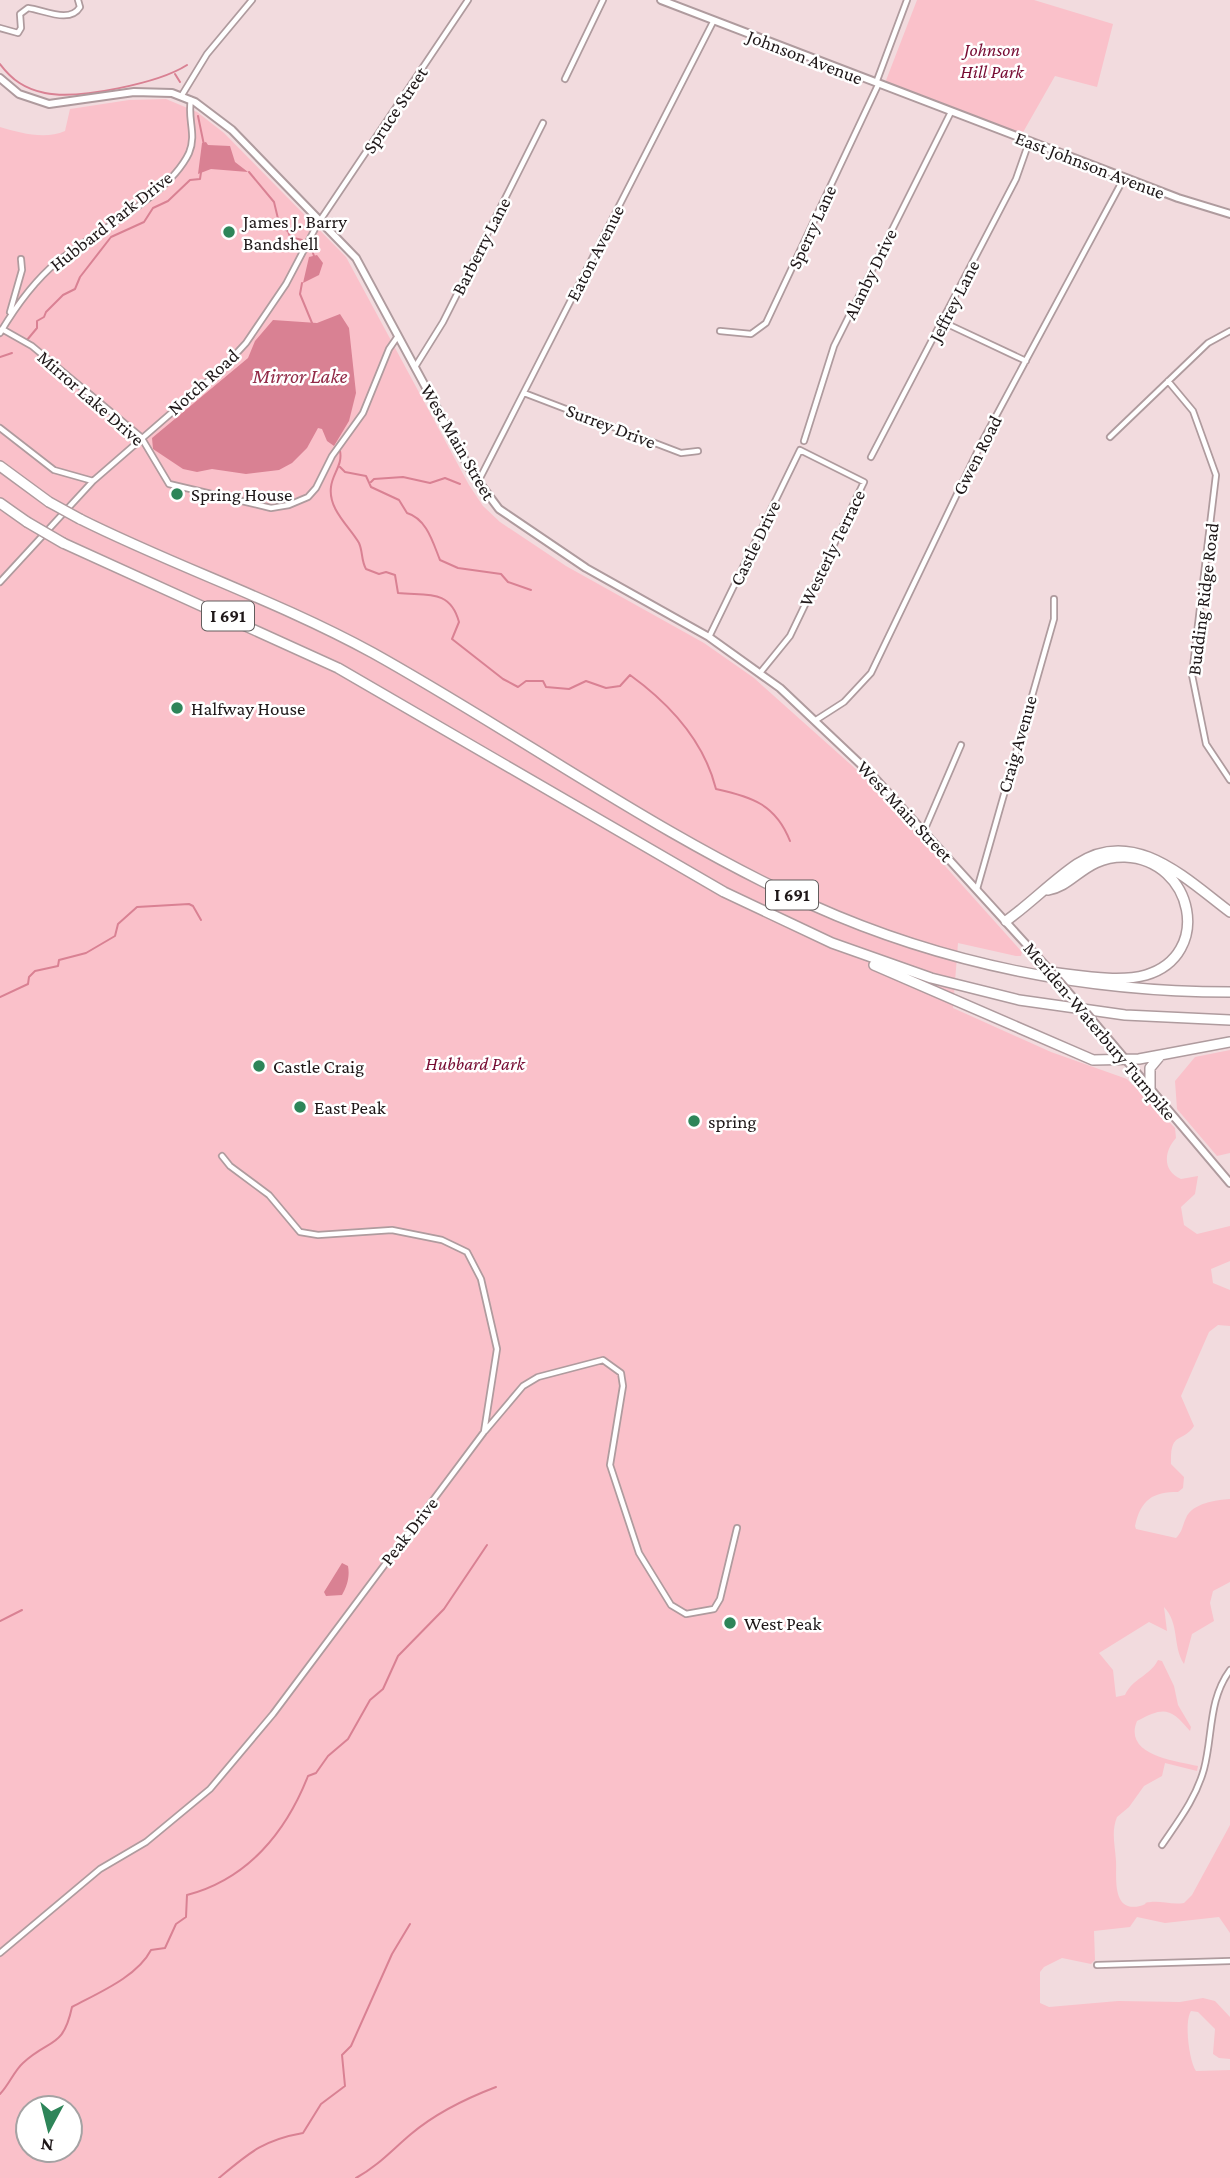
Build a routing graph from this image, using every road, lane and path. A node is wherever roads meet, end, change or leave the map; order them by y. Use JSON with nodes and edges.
{"nodes":[{"id":1,"x":78,"y":0,"type":"edge"},
{"id":2,"x":252,"y":0,"type":"edge"},
{"id":3,"x":468,"y":0,"type":"edge"},
{"id":4,"x":603,"y":0,"type":"edge"},
{"id":5,"x":661,"y":0,"type":"edge"},
{"id":6,"x":907,"y":0,"type":"edge"},
{"id":7,"x":713,"y":22,"type":"junction"},
{"id":8,"x":0,"y":29,"type":"edge"},
{"id":9,"x":0,"y":78,"type":"edge"},
{"id":10,"x":565,"y":79,"type":"dead end"},
{"id":11,"x":877,"y":84,"type":"junction"},
{"id":12,"x":181,"y":95,"type":"junction"},
{"id":13,"x":191,"y":100,"type":"junction"},
{"id":14,"x":951,"y":112,"type":"junction"},
{"id":15,"x":543,"y":123,"type":"dead end"},
{"id":16,"x":1029,"y":142,"type":"junction"},
{"id":17,"x":1124,"y":177,"type":"junction"},
{"id":18,"x":1230,"y":214,"type":"edge"},
{"id":19,"x":322,"y":220,"type":"junction"},
{"id":20,"x":21,"y":259,"type":"dead end"},
{"id":21,"x":9,"y":317,"type":"junction"},
{"id":22,"x":943,"y":322,"type":"junction"},
{"id":23,"x":1,"y":330,"type":"edge"},
{"id":24,"x":720,"y":331,"type":"dead end"},
{"id":25,"x":1230,"y":331,"type":"edge"},
{"id":26,"x":398,"y":335,"type":"junction"},
{"id":27,"x":1026,"y":361,"type":"junction"},
{"id":28,"x":415,"y":367,"type":"junction"},
{"id":29,"x":1168,"y":382,"type":"junction"},
{"id":30,"x":524,"y":393,"type":"junction"},
{"id":31,"x":0,"y":429,"type":"edge"},
{"id":32,"x":141,"y":437,"type":"junction"},
{"id":33,"x":1110,"y":437,"type":"dead end"},
{"id":34,"x":804,"y":441,"type":"dead end"},
{"id":35,"x":800,"y":450,"type":"joint"},
{"id":36,"x":698,"y":451,"type":"dead end"},
{"id":37,"x":872,"y":457,"type":"dead end"},
{"id":38,"x":0,"y":466,"type":"edge"},
{"id":39,"x":93,"y":481,"type":"junction"},
{"id":40,"x":478,"y":483,"type":"junction"},
{"id":41,"x":0,"y":503,"type":"edge"},
{"id":42,"x":0,"y":582,"type":"edge"},
{"id":43,"x":1054,"y":599,"type":"dead end"},
{"id":44,"x":709,"y":637,"type":"junction"},
{"id":45,"x":760,"y":673,"type":"junction"},
{"id":46,"x":816,"y":720,"type":"junction"},
{"id":47,"x":961,"y":744,"type":"dead end"},
{"id":48,"x":1230,"y":779,"type":"edge"},
{"id":49,"x":924,"y":831,"type":"junction"},
{"id":50,"x":969,"y":881,"type":"joint"},
{"id":51,"x":977,"y":889,"type":"junction"},
{"id":52,"x":1048,"y":890,"type":"junction"},
{"id":53,"x":1230,"y":912,"type":"edge"},
{"id":54,"x":1006,"y":921,"type":"junction"},
{"id":55,"x":832,"y":943,"type":"junction"},
{"id":56,"x":1006,"y":968,"type":"junction"},
{"id":57,"x":1230,"y":992,"type":"edge"},
{"id":58,"x":1230,"y":1020,"type":"edge"},
{"id":59,"x":1230,"y":1042,"type":"edge"},
{"id":60,"x":1161,"y":1055,"type":"junction"},
{"id":61,"x":1126,"y":1060,"type":"junction"},
{"id":62,"x":1150,"y":1089,"type":"junction"},
{"id":63,"x":222,"y":1156,"type":"dead end"},
{"id":64,"x":1230,"y":1184,"type":"edge"},
{"id":65,"x":484,"y":1432,"type":"junction"},
{"id":66,"x":737,"y":1528,"type":"dead end"},
{"id":67,"x":1230,"y":1670,"type":"edge"},
{"id":68,"x":1162,"y":1845,"type":"dead end"},
{"id":69,"x":0,"y":1953,"type":"edge"},
{"id":70,"x":1230,"y":1961,"type":"edge"},
{"id":71,"x":1097,"y":1965,"type":"dead end"}],
"edges":[{"from":1,"to":8,"type":"street"},
{"from":2,"to":12,"type":"street"},
{"from":3,"to":19,"type":"street","name":"Spruce Street"},
{"from":4,"to":10,"type":"street"},
{"from":5,"to":7,"type":"main road","name":"Johnson Avenue"},
{"from":6,"to":11,"type":"street","name":"Sperry Lane"},
{"from":7,"to":11,"type":"main road","name":"Johnson Avenue"},
{"from":7,"to":30,"type":"street","name":"Eaton Avenue"},
{"from":9,"to":12,"type":"main road","name":"West Main Street"},
{"from":11,"to":14,"type":"main road","name":"Johnson Avenue"},
{"from":11,"to":24,"type":"street","name":"Sperry Lane"},
{"from":12,"to":13,"type":"main road","name":"West Main Street"},
{"from":13,"to":19,"type":"main road","name":"West Main Street"},
{"from":13,"to":21,"type":"street","name":"Hubbard Park Drive"},
{"from":14,"to":16,"type":"main road","name":"East Johnson Avenue"},
{"from":14,"to":34,"type":"street","name":"Alanby Drive"},
{"from":15,"to":28,"type":"street","name":"Barberry Lane"},
{"from":16,"to":17,"type":"main road","name":"East Johnson Avenue"},
{"from":16,"to":22,"type":"street","name":"Jeffrey Lane"},
{"from":17,"to":18,"type":"main road","name":"East Johnson Avenue"},
{"from":17,"to":27,"type":"street","name":"Gwen Road"},
{"from":19,"to":26,"type":"main road","name":"West Main Street"},
{"from":19,"to":32,"type":"street","name":"Notch Road"},
{"from":20,"to":21,"type":"street"},
{"from":21,"to":23,"type":"street","name":"Hubbard Park Drive"},
{"from":22,"to":27,"type":"street"},
{"from":22,"to":37,"type":"street","name":"Jeffrey Lane"},
{"from":23,"to":32,"type":"street","name":"Mirror Lake Drive"},
{"from":25,"to":29,"type":"street"},
{"from":26,"to":28,"type":"main road","name":"West Main Street"},
{"from":26,"to":32,"type":"street","name":"Mirror Lake Drive"},
{"from":27,"to":46,"type":"street","name":"Gwen Road"},
{"from":28,"to":40,"type":"main road","name":"West Main Street"},
{"from":29,"to":33,"type":"street"},
{"from":29,"to":48,"type":"street","name":"Budding Ridge Road"},
{"from":30,"to":36,"type":"street","name":"Surrey Drive"},
{"from":30,"to":40,"type":"street","name":"Eaton Avenue"},
{"from":31,"to":39,"type":"street"},
{"from":32,"to":39,"type":"street","name":"Notch Road"},
{"from":35,"to":44,"type":"street","name":"Castle Drive"},
{"from":35,"to":45,"type":"street","name":"Westerly Terrace"},
{"from":38,"to":56,"type":"highway","number":"I 691","bridge":true},
{"from":39,"to":42,"type":"street","name":"Notch Road"},
{"from":40,"to":44,"type":"main road","name":"West Main Street"},
{"from":41,"to":55,"type":"highway","number":"I 691","bridge":true},
{"from":43,"to":51,"type":"street","name":"Craig Avenue"},
{"from":44,"to":45,"type":"main road","name":"West Main Street"},
{"from":45,"to":46,"type":"main road","name":"West Main Street"},
{"from":46,"to":49,"type":"main road","name":"West Main Street"},
{"from":47,"to":49,"type":"street"},
{"from":49,"to":50,"type":"main road","name":"West Main Street"},
{"from":50,"to":51,"type":"main road","name":"Meriden-Waterbury Turnpike"},
{"from":51,"to":54,"type":"main road","name":"Meriden-Waterbury Turnpike"},
{"from":52,"to":53,"type":"highway"},
{"from":52,"to":54,"type":"highway"},
{"from":52,"to":56,"type":"highway"},
{"from":54,"to":61,"type":"main road","name":"Meriden-Waterbury Turnpike","bridge":true},
{"from":55,"to":58,"type":"highway","number":"I 691"},
{"from":55,"to":61,"type":"highway"},
{"from":56,"to":57,"type":"highway","number":"I 691"},
{"from":59,"to":60,"type":"highway"},
{"from":60,"to":61,"type":"highway"},
{"from":60,"to":62,"type":"highway"},
{"from":61,"to":62,"type":"main road","name":"Meriden-Waterbury Turnpike"},
{"from":62,"to":64,"type":"main road","name":"Meriden-Waterbury Turnpike"},
{"from":63,"to":65,"type":"street","name":"Peak Drive"},
{"from":65,"to":66,"type":"street"},
{"from":65,"to":69,"type":"street","name":"Peak Drive"},
{"from":67,"to":68,"type":"street"},
{"from":70,"to":71,"type":"street"}]}
